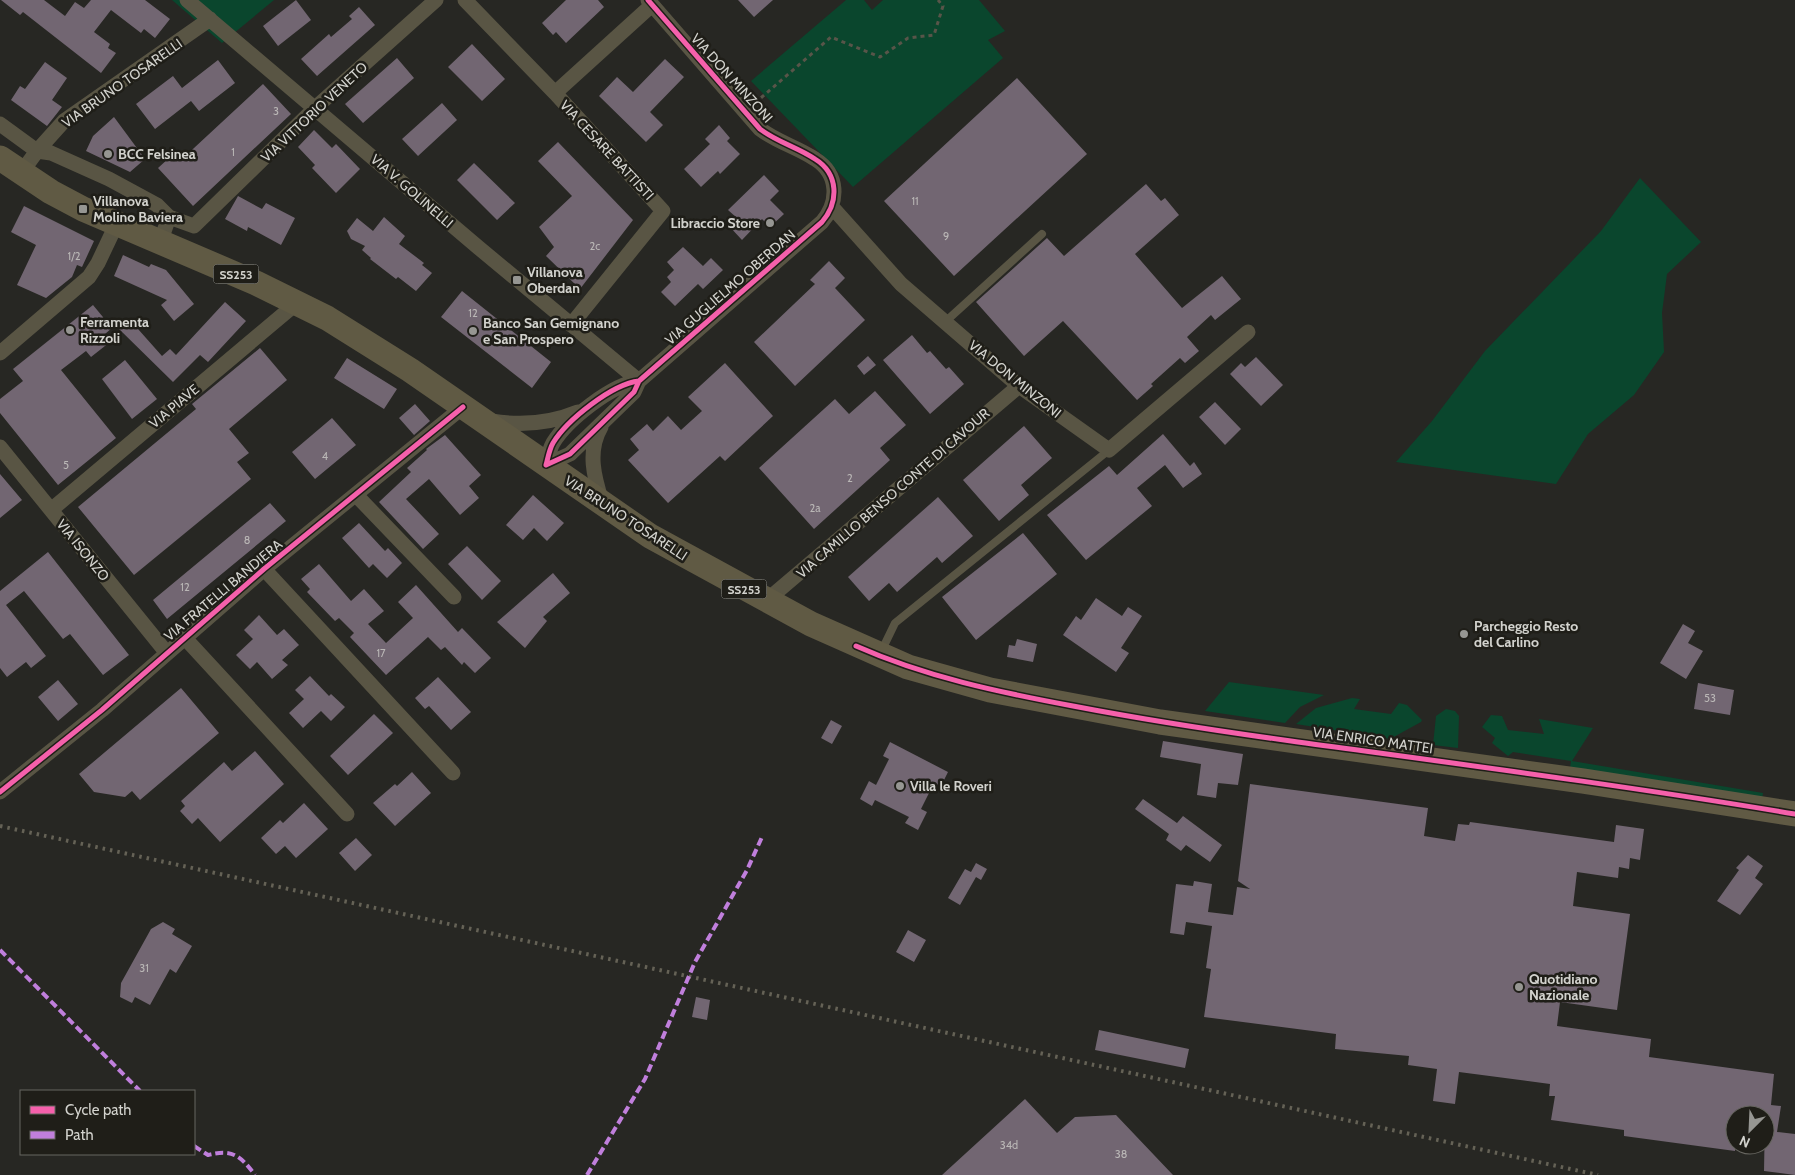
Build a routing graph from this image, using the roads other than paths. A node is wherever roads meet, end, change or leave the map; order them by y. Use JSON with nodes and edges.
{"nodes":[{"id":1,"x":186,"y":0,"type":"edge"},
{"id":2,"x":436,"y":0,"type":"edge"},
{"id":3,"x":466,"y":0,"type":"edge"},
{"id":4,"x":650,"y":2,"type":"edge"},
{"id":5,"x":210,"y":19,"type":"junction"},
{"id":6,"x":555,"y":93,"type":"junction"},
{"id":7,"x":315,"y":108,"type":"junction"},
{"id":8,"x":0,"y":124,"type":"edge"},
{"id":9,"x":37,"y":151,"type":"junction"},
{"id":10,"x":0,"y":158,"type":"edge"},
{"id":11,"x":21,"y":173,"type":"junction"},
{"id":12,"x":832,"y":207,"type":"junction"},
{"id":13,"x":169,"y":217,"type":"junction"},
{"id":14,"x":116,"y":225,"type":"junction"},
{"id":15,"x":1042,"y":234,"type":"dead end"},
{"id":16,"x":160,"y":243,"type":"junction"},
{"id":17,"x":298,"y":302,"type":"junction"},
{"id":18,"x":945,"y":322,"type":"junction"},
{"id":19,"x":571,"y":325,"type":"junction"},
{"id":20,"x":1248,"y":332,"type":"dead end"},
{"id":21,"x":0,"y":353,"type":"edge"},
{"id":22,"x":638,"y":381,"type":"junction"},
{"id":23,"x":1018,"y":386,"type":"junction"},
{"id":24,"x":587,"y":409,"type":"junction"},
{"id":25,"x":471,"y":413,"type":"junction"},
{"id":26,"x":603,"y":423,"type":"junction"},
{"id":27,"x":0,"y":447,"type":"edge"},
{"id":28,"x":1109,"y":450,"type":"junction"},
{"id":29,"x":546,"y":466,"type":"junction"},
{"id":30,"x":356,"y":495,"type":"junction"},
{"id":31,"x":604,"y":505,"type":"junction"},
{"id":32,"x":51,"y":510,"type":"junction"},
{"id":33,"x":264,"y":569,"type":"junction"},
{"id":34,"x":454,"y":598,"type":"dead end"},
{"id":35,"x":766,"y":601,"type":"junction"},
{"id":36,"x":184,"y":638,"type":"junction"},
{"id":37,"x":166,"y":652,"type":"junction"},
{"id":38,"x":880,"y":656,"type":"junction"},
{"id":39,"x":949,"y":680,"type":"joint"},
{"id":40,"x":453,"y":773,"type":"dead end"},
{"id":41,"x":1,"y":792,"type":"edge"},
{"id":42,"x":347,"y":814,"type":"dead end"},
{"id":43,"x":1795,"y":814,"type":"edge"}],
"edges":[{"from":1,"to":5,"type":"street","name":"VIA V. GOLINELLI"},
{"from":2,"to":7,"type":"street","name":"VIA VITTORIO VENETO"},
{"from":3,"to":6,"type":"street","name":"VIA CESARE BATTISTI"},
{"from":4,"to":6,"type":"street","name":"VIA CESARE BATTISTI"},
{"from":4,"to":12,"type":"street","name":"VIA DON MINZONI"},
{"from":5,"to":7,"type":"street","name":"VIA V. GOLINELLI"},
{"from":5,"to":9,"type":"street","name":"VIA BRUNO TOSARELLI"},
{"from":6,"to":19,"type":"street","name":"VIA CESARE BATTISTI"},
{"from":7,"to":13,"type":"street","name":"VIA VITTORIO VENETO"},
{"from":7,"to":19,"type":"street","name":"VIA V. GOLINELLI"},
{"from":8,"to":9,"type":"street"},
{"from":9,"to":11,"type":"street","name":"VIA BRUNO TOSARELLI"},
{"from":9,"to":13,"type":"street"},
{"from":10,"to":11,"type":"main road","name":"VIA BRUNO TOSARELLI","number":"SS253"},
{"from":11,"to":14,"type":"main road","name":"VIA BRUNO TOSARELLI","number":"SS253"},
{"from":12,"to":18,"type":"street","name":"VIA DON MINZONI"},
{"from":12,"to":22,"type":"street","name":"VIA GUGLIELMO OBERDAN"},
{"from":13,"to":16,"type":"street"},
{"from":14,"to":16,"type":"main road","name":"VIA BRUNO TOSARELLI","number":"SS253"},
{"from":14,"to":21,"type":"street"},
{"from":15,"to":18,"type":"lane"},
{"from":16,"to":17,"type":"main road","name":"VIA BRUNO TOSARELLI","number":"SS253"},
{"from":17,"to":25,"type":"main road","name":"VIA BRUNO TOSARELLI","number":"SS253"},
{"from":17,"to":32,"type":"street","name":"VIA PIAVE"},
{"from":18,"to":23,"type":"street","name":"VIA DON MINZONI"},
{"from":19,"to":22,"type":"street","name":"VIA V. GOLINELLI"},
{"from":20,"to":28,"type":"street"},
{"from":22,"to":24,"type":"street","name":"VIA GUGLIELMO OBERDAN"},
{"from":22,"to":26,"type":"street","name":"VIA GUGLIELMO OBERDAN"},
{"from":23,"to":28,"type":"street","name":"VIA DON MINZONI"},
{"from":23,"to":35,"type":"street","name":"VIA CAMILLO BENSO CONTE DI CAVOUR"},
{"from":24,"to":25,"type":"street","name":"VIA GUGLIELMO OBERDAN"},
{"from":24,"to":29,"type":"street","name":"VIA GUGLIELMO OBERDAN"},
{"from":25,"to":29,"type":"main road","name":"VIA BRUNO TOSARELLI","number":"SS253"},
{"from":25,"to":30,"type":"street","name":"VIA FRATELLI BANDIERA"},
{"from":26,"to":29,"type":"street","name":"VIA GUGLIELMO OBERDAN"},
{"from":26,"to":31,"type":"street","name":"VIA GUGLIELMO OBERDAN"},
{"from":27,"to":32,"type":"street","name":"VIA ISONZO"},
{"from":28,"to":38,"type":"lane"},
{"from":29,"to":31,"type":"main road","name":"VIA BRUNO TOSARELLI","number":"SS253"},
{"from":30,"to":33,"type":"street","name":"VIA FRATELLI BANDIERA"},
{"from":30,"to":34,"type":"street"},
{"from":31,"to":35,"type":"main road","name":"VIA BRUNO TOSARELLI","number":"SS253"},
{"from":32,"to":37,"type":"street","name":"VIA ISONZO"},
{"from":33,"to":36,"type":"street","name":"VIA FRATELLI BANDIERA"},
{"from":33,"to":40,"type":"street","name":"VIA FRATELLI BANDIERA"},
{"from":35,"to":38,"type":"main road","name":"VIA BRUNO TOSARELLI","number":"SS253"},
{"from":36,"to":37,"type":"street","name":"VIA FRATELLI BANDIERA"},
{"from":36,"to":42,"type":"street"},
{"from":37,"to":41,"type":"street","name":"VIA FRATELLI BANDIERA"},
{"from":38,"to":39,"type":"main road","name":"VIA BRUNO TOSARELLI","number":"SS253"},
{"from":39,"to":43,"type":"main road","name":"VIA ENRICO MATTEI"}]}
